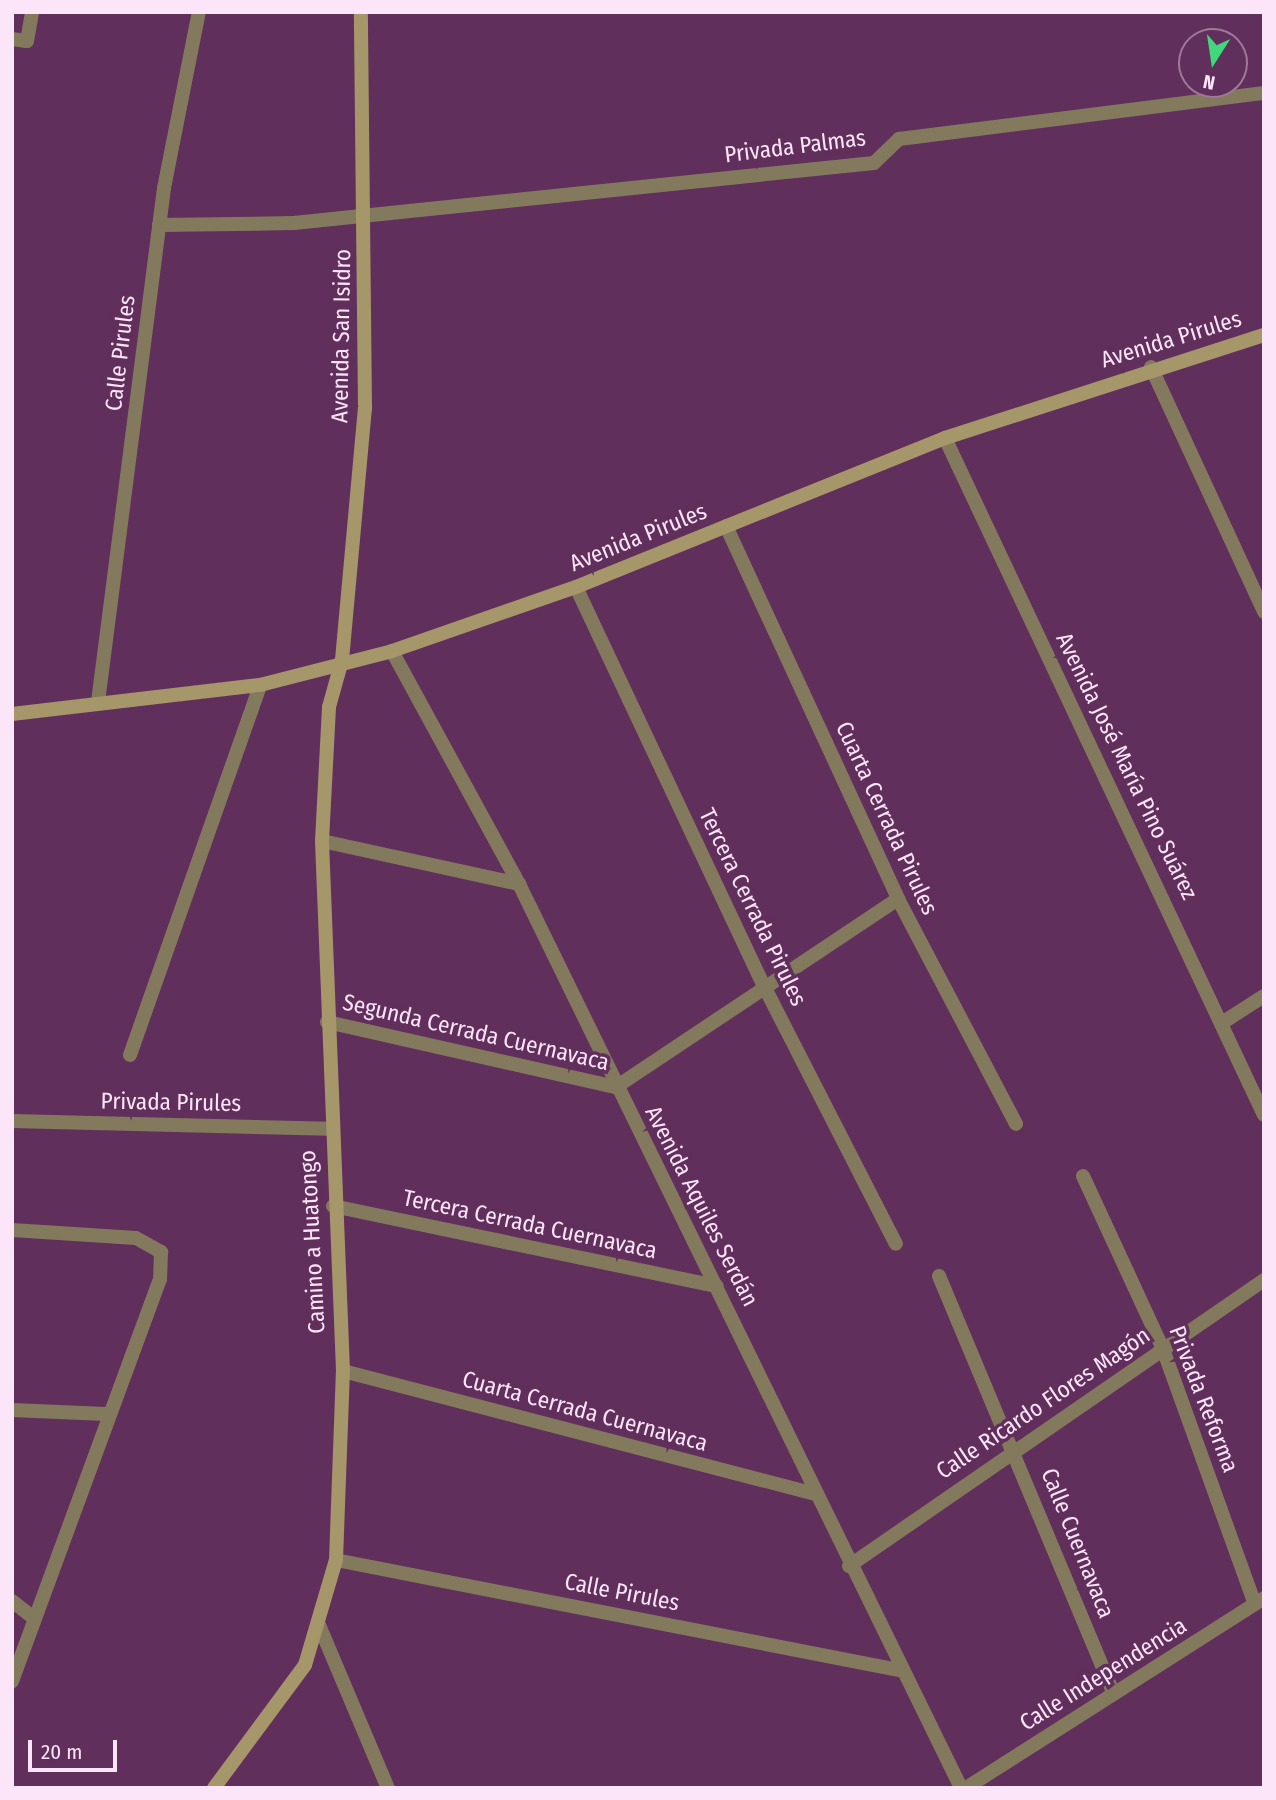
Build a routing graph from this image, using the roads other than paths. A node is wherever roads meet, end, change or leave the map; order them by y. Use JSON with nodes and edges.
{"nodes":[{"id":1,"x":32,"y":12,"type":"edge"},
{"id":2,"x":199,"y":12,"type":"edge"},
{"id":3,"x":361,"y":12,"type":"edge"},
{"id":4,"x":20,"y":40,"type":"edge"},
{"id":5,"x":1264,"y":93,"type":"edge"},
{"id":6,"x":365,"y":214,"type":"junction"},
{"id":7,"x":159,"y":225,"type":"junction"},
{"id":8,"x":1263,"y":338,"type":"edge"},
{"id":9,"x":1151,"y":367,"type":"junction"},
{"id":10,"x":945,"y":438,"type":"junction"},
{"id":11,"x":726,"y":526,"type":"junction"},
{"id":12,"x":576,"y":587,"type":"junction"},
{"id":13,"x":1264,"y":612,"type":"edge"},
{"id":14,"x":392,"y":651,"type":"junction"},
{"id":15,"x":342,"y":660,"type":"junction"},
{"id":16,"x":260,"y":685,"type":"junction"},
{"id":17,"x":98,"y":702,"type":"junction"},
{"id":18,"x":12,"y":714,"type":"edge"},
{"id":19,"x":322,"y":841,"type":"junction"},
{"id":20,"x":519,"y":884,"type":"junction"},
{"id":21,"x":898,"y":900,"type":"junction"},
{"id":22,"x":766,"y":990,"type":"junction"},
{"id":23,"x":1264,"y":996,"type":"edge"},
{"id":24,"x":327,"y":1021,"type":"junction"},
{"id":25,"x":1225,"y":1021,"type":"junction"},
{"id":26,"x":130,"y":1055,"type":"dead end"},
{"id":27,"x":616,"y":1087,"type":"junction"},
{"id":28,"x":1264,"y":1115,"type":"edge"},
{"id":29,"x":12,"y":1121,"type":"edge"},
{"id":30,"x":1016,"y":1124,"type":"dead end"},
{"id":31,"x":329,"y":1129,"type":"junction"},
{"id":32,"x":1083,"y":1176,"type":"dead end"},
{"id":33,"x":333,"y":1206,"type":"junction"},
{"id":34,"x":12,"y":1230,"type":"edge"},
{"id":35,"x":896,"y":1244,"type":"dead end"},
{"id":36,"x":939,"y":1276,"type":"dead end"},
{"id":37,"x":1264,"y":1280,"type":"edge"},
{"id":38,"x":717,"y":1286,"type":"junction"},
{"id":39,"x":1164,"y":1349,"type":"junction"},
{"id":40,"x":343,"y":1371,"type":"junction"},
{"id":41,"x":12,"y":1410,"type":"edge"},
{"id":42,"x":106,"y":1415,"type":"junction"},
{"id":43,"x":1015,"y":1448,"type":"junction"},
{"id":44,"x":817,"y":1494,"type":"junction"},
{"id":45,"x":336,"y":1560,"type":"junction"},
{"id":46,"x":849,"y":1566,"type":"junction"},
{"id":47,"x":12,"y":1601,"type":"edge"},
{"id":48,"x":1259,"y":1601,"type":"edge"},
{"id":49,"x":34,"y":1618,"type":"junction"},
{"id":50,"x":319,"y":1625,"type":"junction"},
{"id":51,"x":899,"y":1670,"type":"junction"},
{"id":52,"x":12,"y":1682,"type":"edge"},
{"id":53,"x":1114,"y":1695,"type":"junction"},
{"id":54,"x":214,"y":1788,"type":"edge"},
{"id":55,"x":388,"y":1788,"type":"edge"},
{"id":56,"x":963,"y":1788,"type":"edge"}],
"edges":[{"from":1,"to":4,"type":"street"},
{"from":2,"to":7,"type":"street","name":"Calle Pirules"},
{"from":3,"to":6,"type":"main road","name":"Avenida San Isidro"},
{"from":5,"to":6,"type":"street","name":"Privada Palmas"},
{"from":6,"to":7,"type":"street","name":"Privada Palmas"},
{"from":6,"to":15,"type":"main road","name":"Avenida San Isidro"},
{"from":7,"to":17,"type":"street","name":"Calle Pirules"},
{"from":8,"to":9,"type":"main road","name":"Avenida Pirules"},
{"from":9,"to":10,"type":"main road","name":"Avenida Pirules"},
{"from":9,"to":13,"type":"street"},
{"from":10,"to":11,"type":"main road","name":"Avenida Pirules"},
{"from":10,"to":25,"type":"street","name":"Avenida José María Pino Suárez"},
{"from":11,"to":12,"type":"main road","name":"Avenida Pirules"},
{"from":11,"to":21,"type":"street","name":"Cuarta Cerrada Pirules"},
{"from":12,"to":14,"type":"main road","name":"Avenida Pirules"},
{"from":12,"to":22,"type":"street","name":"Tercera Cerrada Pirules"},
{"from":14,"to":15,"type":"main road","name":"Avenida Pirules"},
{"from":14,"to":20,"type":"street","name":"Avenida Aquiles Serdán"},
{"from":15,"to":16,"type":"main road","name":"Avenida Pirules"},
{"from":15,"to":19,"type":"main road","name":"Camino a Huatongo"},
{"from":16,"to":17,"type":"main road","name":"Avenida Pirules"},
{"from":16,"to":26,"type":"street"},
{"from":17,"to":18,"type":"main road","name":"Avenida Pirules"},
{"from":19,"to":20,"type":"street"},
{"from":19,"to":24,"type":"main road","name":"Camino a Huatongo"},
{"from":20,"to":27,"type":"street","name":"Avenida Aquiles Serdán"},
{"from":21,"to":22,"type":"street"},
{"from":21,"to":30,"type":"street","name":"Cuarta Cerrada Pirules"},
{"from":22,"to":27,"type":"street"},
{"from":22,"to":35,"type":"street","name":"Tercera Cerrada Pirules"},
{"from":23,"to":25,"type":"street"},
{"from":24,"to":27,"type":"street","name":"Segunda Cerrada Cuernavaca"},
{"from":24,"to":31,"type":"main road","name":"Camino a Huatongo"},
{"from":25,"to":28,"type":"street","name":"Avenida José María Pino Suárez"},
{"from":27,"to":38,"type":"street","name":"Avenida Aquiles Serdán"},
{"from":29,"to":31,"type":"street","name":"Privada Pirules"},
{"from":31,"to":33,"type":"main road","name":"Camino a Huatongo"},
{"from":32,"to":39,"type":"street","name":"Privada Reforma"},
{"from":33,"to":38,"type":"street","name":"Tercera Cerrada Cuernavaca"},
{"from":33,"to":40,"type":"main road","name":"Camino a Huatongo"},
{"from":34,"to":42,"type":"street"},
{"from":36,"to":43,"type":"street","name":"Calle Cuernavaca"},
{"from":37,"to":39,"type":"street","name":"Calle Ricardo Flores Magón"},
{"from":38,"to":44,"type":"street","name":"Avenida Aquiles Serdán"},
{"from":39,"to":43,"type":"street","name":"Calle Ricardo Flores Magón"},
{"from":39,"to":48,"type":"street","name":"Privada Reforma"},
{"from":40,"to":44,"type":"street","name":"Cuarta Cerrada Cuernavaca"},
{"from":40,"to":45,"type":"main road","name":"Camino a Huatongo"},
{"from":41,"to":42,"type":"street"},
{"from":42,"to":49,"type":"street"},
{"from":43,"to":46,"type":"street","name":"Calle Ricardo Flores Magón"},
{"from":43,"to":53,"type":"street","name":"Calle Cuernavaca"},
{"from":44,"to":46,"type":"street","name":"Avenida Aquiles Serdán"},
{"from":45,"to":50,"type":"main road","name":"Camino a Huatongo"},
{"from":45,"to":51,"type":"street","name":"Calle Pirules"},
{"from":46,"to":51,"type":"street","name":"Avenida Aquiles Serdán"},
{"from":47,"to":49,"type":"street"},
{"from":48,"to":53,"type":"street","name":"Calle Independencia"},
{"from":49,"to":52,"type":"street"},
{"from":50,"to":54,"type":"main road","name":"Camino a Huatongo"},
{"from":50,"to":55,"type":"street"},
{"from":51,"to":56,"type":"street","name":"Avenida Aquiles Serdán"},
{"from":53,"to":56,"type":"street","name":"Calle Independencia"}]}
